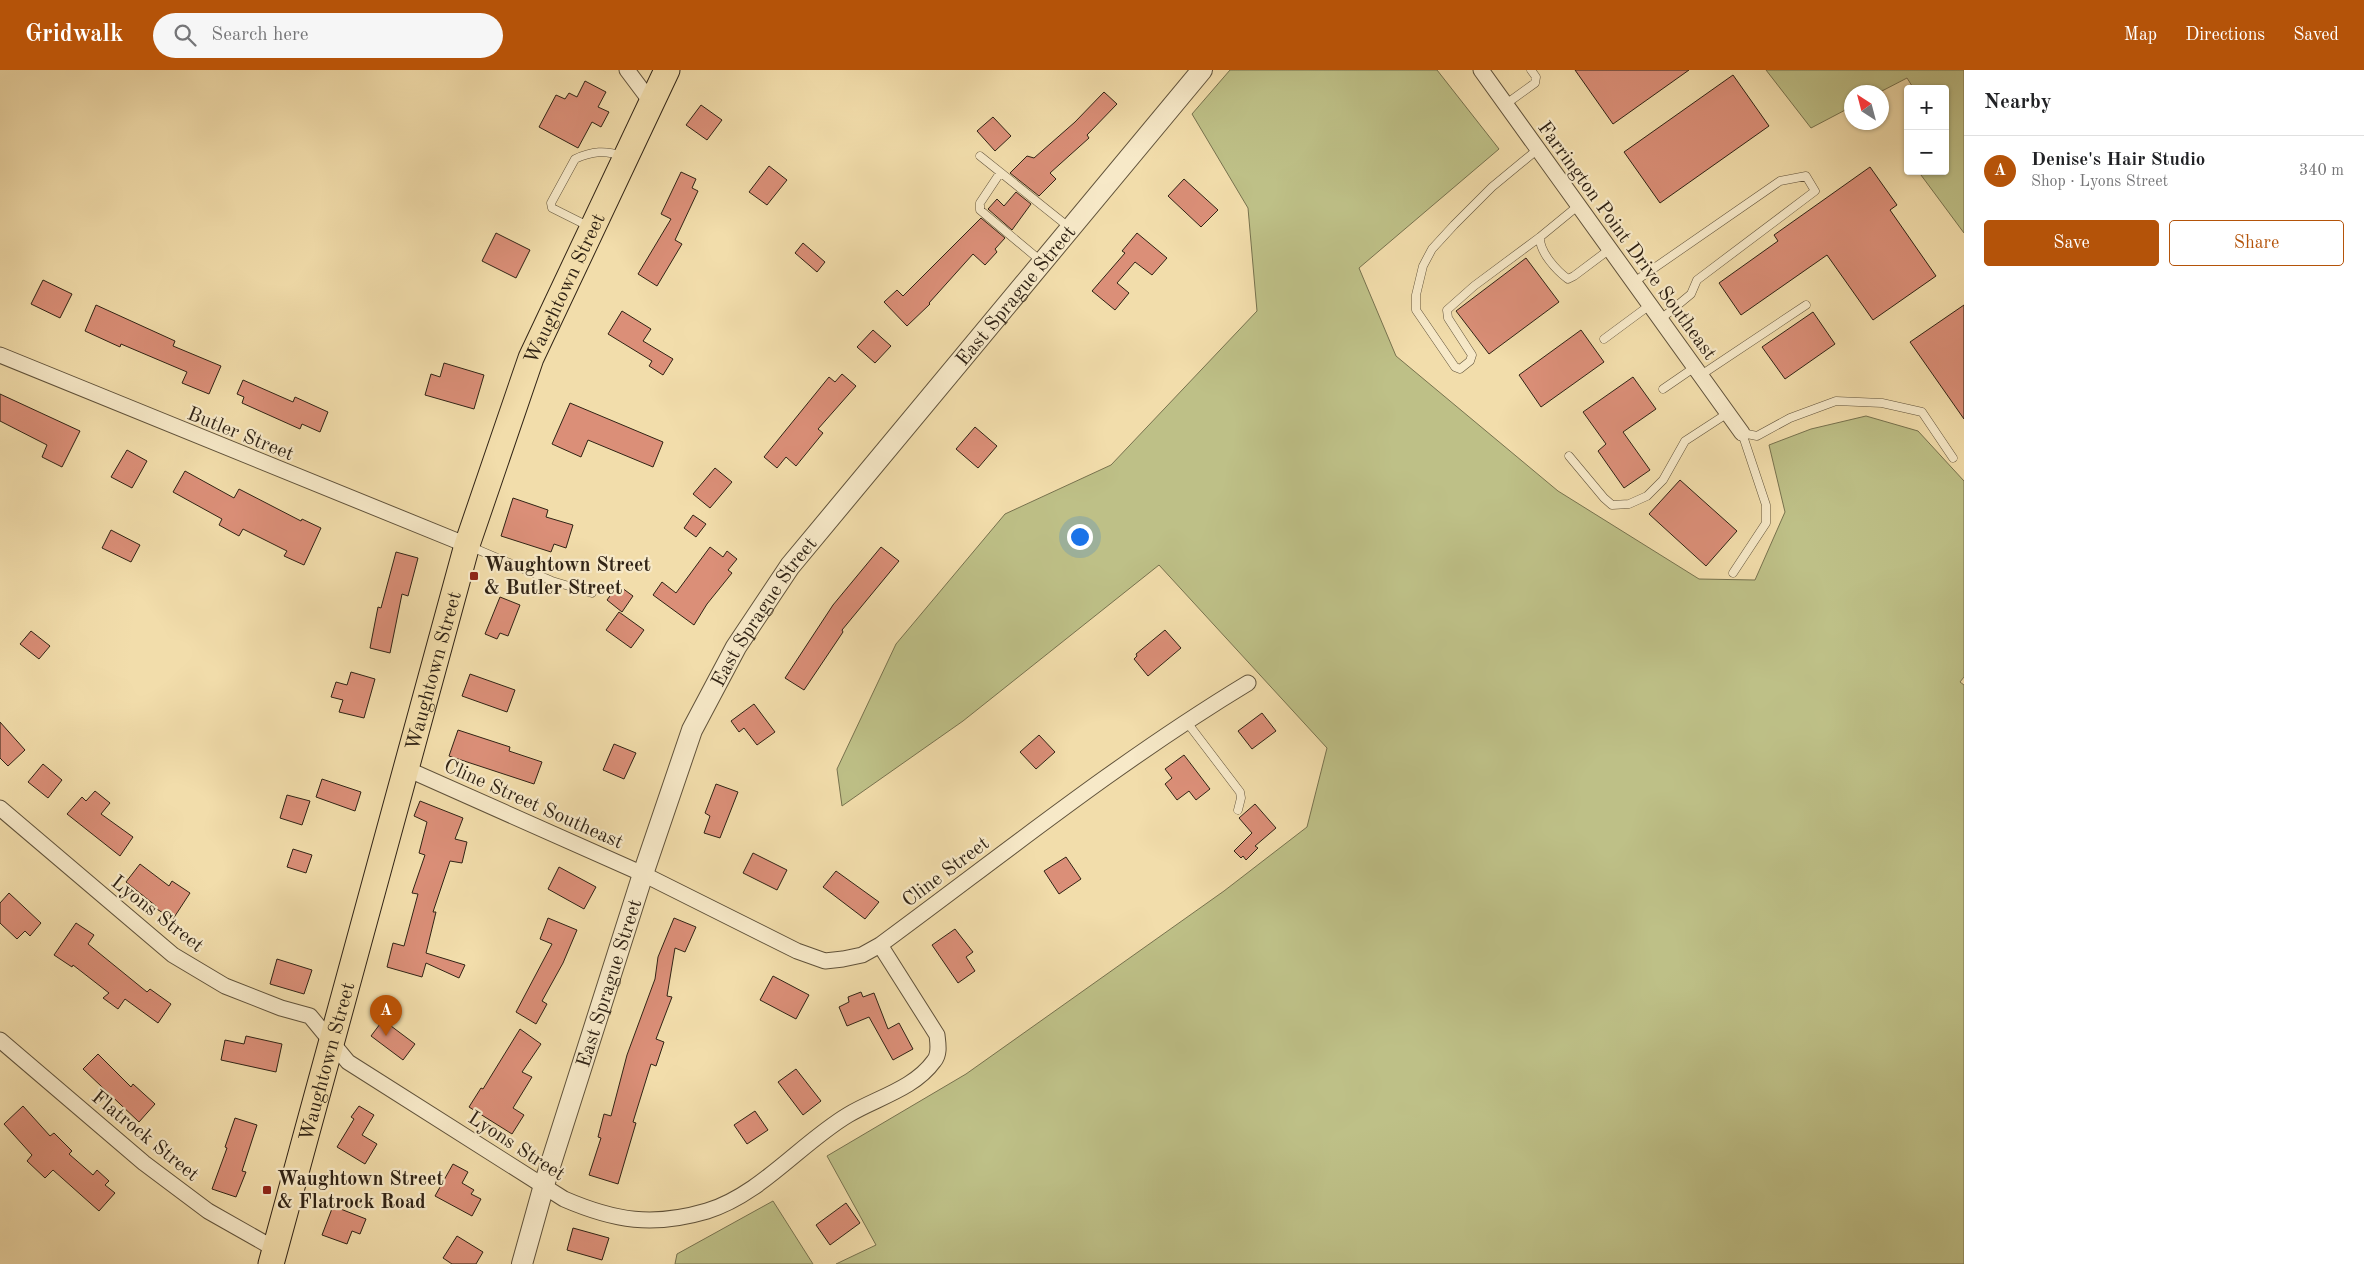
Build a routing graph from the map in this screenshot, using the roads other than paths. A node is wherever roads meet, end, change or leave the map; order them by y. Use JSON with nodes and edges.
{"nodes":[{"id":1,"x":627,"y":70,"type":"edge"},
{"id":2,"x":667,"y":70,"type":"edge"},
{"id":3,"x":1202,"y":70,"type":"edge"},
{"id":4,"x":1481,"y":70,"type":"edge"},
{"id":5,"x":1531,"y":70,"type":"edge"},
{"id":6,"x":651,"y":102,"type":"junction"},
{"id":7,"x":1506,"y":104,"type":"junction"},
{"id":8,"x":1538,"y":149,"type":"junction"},
{"id":9,"x":980,"y":156,"type":"dead end"},
{"id":10,"x":625,"y":157,"type":"junction"},
{"id":11,"x":1000,"y":173,"type":"junction"},
{"id":12,"x":1579,"y":206,"type":"junction"},
{"id":13,"x":592,"y":228,"type":"junction"},
{"id":14,"x":1070,"y":228,"type":"junction"},
{"id":15,"x":1540,"y":238,"type":"junction"},
{"id":16,"x":1610,"y":249,"type":"junction"},
{"id":17,"x":1042,"y":262,"type":"junction"},
{"id":18,"x":1634,"y":282,"type":"junction"},
{"id":19,"x":1650,"y":305,"type":"junction"},
{"id":20,"x":1806,"y":305,"type":"dead end"},
{"id":21,"x":1660,"y":319,"type":"junction"},
{"id":22,"x":1604,"y":339,"type":"dead end"},
{"id":23,"x":0,"y":355,"type":"edge"},
{"id":24,"x":1698,"y":371,"type":"junction"},
{"id":25,"x":1663,"y":389,"type":"dead end"},
{"id":26,"x":1728,"y":414,"type":"junction"},
{"id":27,"x":1742,"y":433,"type":"junction"},
{"id":28,"x":1569,"y":456,"type":"dead end"},
{"id":29,"x":1953,"y":458,"type":"dead end"},
{"id":30,"x":467,"y":545,"type":"junction"},
{"id":31,"x":1733,"y":573,"type":"dead end"},
{"id":32,"x":592,"y":593,"type":"dead end"},
{"id":33,"x":1248,"y":683,"type":"dead end"},
{"id":34,"x":1186,"y":721,"type":"junction"},
{"id":35,"x":408,"y":769,"type":"junction"},
{"id":36,"x":0,"y":808,"type":"edge"},
{"id":37,"x":1238,"y":810,"type":"dead end"},
{"id":38,"x":644,"y":874,"type":"junction"},
{"id":39,"x":880,"y":945,"type":"junction"},
{"id":40,"x":0,"y":1040,"type":"edge"},
{"id":41,"x":331,"y":1042,"type":"junction"},
{"id":42,"x":544,"y":1185,"type":"junction"},
{"id":43,"x":273,"y":1256,"type":"edge"},
{"id":44,"x":522,"y":1264,"type":"edge"}],
"edges":[{"from":1,"to":6,"type":"street"},
{"from":2,"to":6,"type":"main road","name":"Waughtown Street"},
{"from":3,"to":14,"type":"street","name":"East Sprague Street"},
{"from":4,"to":7,"type":"street","name":"Farrington Point Drive Southeast"},
{"from":5,"to":7,"type":"lane"},
{"from":6,"to":10,"type":"main road","name":"Waughtown Street"},
{"from":7,"to":8,"type":"street","name":"Farrington Point Drive Southeast"},
{"from":8,"to":12,"type":"street","name":"Farrington Point Drive Southeast"},
{"from":8,"to":15,"type":"lane"},
{"from":9,"to":11,"type":"lane"},
{"from":10,"to":13,"type":"main road","name":"Waughtown Street"},
{"from":10,"to":13,"type":"lane"},
{"from":11,"to":14,"type":"lane"},
{"from":11,"to":17,"type":"lane"},
{"from":12,"to":15,"type":"lane"},
{"from":12,"to":16,"type":"street","name":"Farrington Point Drive Southeast"},
{"from":13,"to":30,"type":"main road","name":"Waughtown Street"},
{"from":14,"to":17,"type":"street","name":"East Sprague Street"},
{"from":15,"to":16,"type":"lane"},
{"from":16,"to":18,"type":"street","name":"Farrington Point Drive Southeast"},
{"from":17,"to":38,"type":"street","name":"East Sprague Street"},
{"from":18,"to":19,"type":"street","name":"Farrington Point Drive Southeast"},
{"from":18,"to":21,"type":"lane"},
{"from":19,"to":21,"type":"street","name":"Farrington Point Drive Southeast"},
{"from":19,"to":22,"type":"lane"},
{"from":20,"to":24,"type":"lane"},
{"from":21,"to":24,"type":"street","name":"Farrington Point Drive Southeast"},
{"from":23,"to":30,"type":"street","name":"Butler Street"},
{"from":24,"to":25,"type":"lane"},
{"from":24,"to":26,"type":"street","name":"Farrington Point Drive Southeast"},
{"from":26,"to":27,"type":"street","name":"Farrington Point Drive Southeast"},
{"from":26,"to":28,"type":"lane"},
{"from":27,"to":29,"type":"lane"},
{"from":27,"to":31,"type":"lane"},
{"from":30,"to":32,"type":"lane"},
{"from":30,"to":35,"type":"main road","name":"Waughtown Street"},
{"from":33,"to":34,"type":"street","name":"Cline Street"},
{"from":34,"to":37,"type":"lane"},
{"from":34,"to":39,"type":"street","name":"Cline Street"},
{"from":35,"to":38,"type":"street","name":"Cline Street Southeast"},
{"from":35,"to":41,"type":"main road","name":"Waughtown Street"},
{"from":36,"to":41,"type":"street","name":"Lyons Street"},
{"from":38,"to":39,"type":"street","name":"Cline Street"},
{"from":38,"to":42,"type":"street","name":"East Sprague Street"},
{"from":39,"to":42,"type":"street","name":"Lyons Street"},
{"from":40,"to":43,"type":"street","name":"Flatrock Street"},
{"from":41,"to":42,"type":"street","name":"Lyons Street"},
{"from":41,"to":43,"type":"main road","name":"Waughtown Street"},
{"from":42,"to":44,"type":"street","name":"East Sprague Street"}]}
